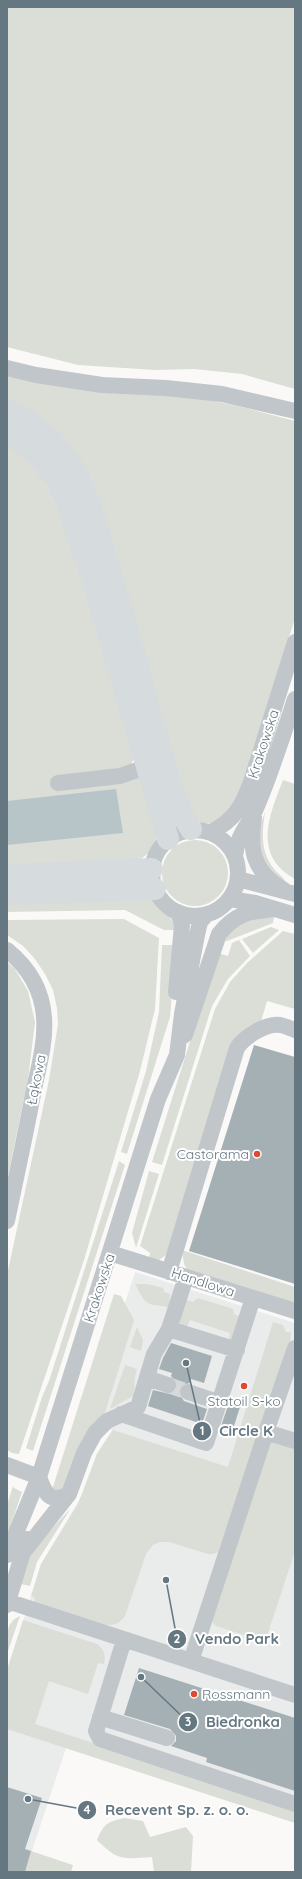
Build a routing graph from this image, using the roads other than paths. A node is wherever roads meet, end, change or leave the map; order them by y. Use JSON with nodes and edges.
{"nodes":[{"id":1,"x":7,"y":368,"type":"edge"},
{"id":2,"x":7,"y":410,"type":"edge"},
{"id":3,"x":295,"y":411,"type":"edge"},
{"id":4,"x":7,"y":433,"type":"edge"},
{"id":5,"x":295,"y":642,"type":"edge"},
{"id":6,"x":295,"y":699,"type":"edge"},
{"id":7,"x":146,"y":767,"type":"junction"},
{"id":8,"x":58,"y":783,"type":"dead end"},
{"id":9,"x":255,"y":812,"type":"junction"},
{"id":10,"x":201,"y":831,"type":"junction"},
{"id":11,"x":168,"y":839,"type":"junction"},
{"id":12,"x":235,"y":856,"type":"junction"},
{"id":13,"x":7,"y":875,"type":"edge"},
{"id":14,"x":238,"y":878,"type":"junction"},
{"id":15,"x":154,"y":879,"type":"junction"},
{"id":16,"x":289,"y":892,"type":"edge"},
{"id":17,"x":7,"y":894,"type":"edge"},
{"id":18,"x":230,"y":899,"type":"junction"},
{"id":19,"x":273,"y":909,"type":"junction"},
{"id":20,"x":178,"y":912,"type":"junction"},
{"id":21,"x":206,"y":915,"type":"junction"},
{"id":22,"x":295,"y":916,"type":"edge"},
{"id":23,"x":7,"y":950,"type":"edge"},
{"id":24,"x":295,"y":1030,"type":"edge"},
{"id":25,"x":177,"y":1055,"type":"junction"},
{"id":26,"x":158,"y":1099,"type":"junction"},
{"id":27,"x":7,"y":1221,"type":"edge"},
{"id":28,"x":110,"y":1253,"type":"junction"},
{"id":29,"x":169,"y":1272,"type":"junction"},
{"id":30,"x":186,"y":1277,"type":"junction"},
{"id":31,"x":253,"y":1298,"type":"junction"},
{"id":32,"x":295,"y":1311,"type":"edge"},
{"id":33,"x":169,"y":1329,"type":"junction"},
{"id":34,"x":295,"y":1348,"type":"edge"},
{"id":35,"x":237,"y":1350,"type":"junction"},
{"id":36,"x":147,"y":1378,"type":"junction"},
{"id":37,"x":168,"y":1385,"type":"tunnel mouth"},
{"id":38,"x":188,"y":1392,"type":"tunnel mouth"},
{"id":39,"x":218,"y":1402,"type":"junction"},
{"id":40,"x":121,"y":1414,"type":"junction"},
{"id":41,"x":266,"y":1432,"type":"junction"},
{"id":42,"x":295,"y":1441,"type":"edge"},
{"id":43,"x":7,"y":1465,"type":"edge"},
{"id":44,"x":39,"y":1477,"type":"junction"},
{"id":45,"x":69,"y":1494,"type":"junction"},
{"id":46,"x":25,"y":1550,"type":"junction"},
{"id":47,"x":7,"y":1555,"type":"edge"},
{"id":48,"x":7,"y":1602,"type":"edge"},
{"id":49,"x":124,"y":1640,"type":"junction"},
{"id":50,"x":191,"y":1661,"type":"junction"},
{"id":51,"x":295,"y":1695,"type":"edge"},
{"id":52,"x":100,"y":1717,"type":"junction"},
{"id":53,"x":167,"y":1738,"type":"dead end"},
{"id":54,"x":295,"y":1804,"type":"edge"}],
"edges":[{"from":1,"to":3,"type":"street"},
{"from":2,"to":10,"type":"highway"},
{"from":4,"to":7,"type":"highway"},
{"from":5,"to":10,"type":"street","name":"Krakowska"},
{"from":6,"to":9,"type":"street","name":"Krakowska"},
{"from":7,"to":8,"type":"street"},
{"from":7,"to":11,"type":"highway"},
{"from":9,"to":12,"type":"street","name":"Krakowska"},
{"from":9,"to":16,"type":"street"},
{"from":10,"to":11,"type":"street"},
{"from":10,"to":12,"type":"street"},
{"from":11,"to":15,"type":"street"},
{"from":12,"to":14,"type":"street"},
{"from":13,"to":15,"type":"highway"},
{"from":14,"to":16,"type":"street"},
{"from":14,"to":18,"type":"street"},
{"from":15,"to":17,"type":"highway"},
{"from":15,"to":20,"type":"street"},
{"from":18,"to":19,"type":"street"},
{"from":18,"to":21,"type":"street"},
{"from":19,"to":22,"type":"street"},
{"from":19,"to":25,"type":"street"},
{"from":20,"to":21,"type":"street"},
{"from":20,"to":26,"type":"street","name":"Krakowska"},
{"from":21,"to":25,"type":"street","name":"Krakowska"},
{"from":23,"to":27,"type":"street","name":"Łąkowa"},
{"from":24,"to":29,"type":"street"},
{"from":25,"to":26,"type":"street","name":"Krakowska"},
{"from":26,"to":28,"type":"street","name":"Krakowska"},
{"from":28,"to":29,"type":"street","name":"Handlowa"},
{"from":28,"to":44,"type":"street","name":"Krakowska"},
{"from":29,"to":30,"type":"street","name":"Handlowa"},
{"from":30,"to":31,"type":"street","name":"Handlowa"},
{"from":30,"to":33,"type":"street"},
{"from":31,"to":32,"type":"street","name":"Handlowa"},
{"from":31,"to":35,"type":"street"},
{"from":33,"to":35,"type":"street"},
{"from":33,"to":36,"type":"street"},
{"from":34,"to":41,"type":"street"},
{"from":35,"to":39,"type":"street"},
{"from":36,"to":37,"type":"street"},
{"from":36,"to":40,"type":"street"},
{"from":38,"to":39,"type":"street"},
{"from":39,"to":40,"type":"street"},
{"from":40,"to":45,"type":"street"},
{"from":41,"to":42,"type":"street"},
{"from":41,"to":50,"type":"street"},
{"from":43,"to":44,"type":"street"},
{"from":44,"to":45,"type":"street"},
{"from":44,"to":46,"type":"street","name":"Krakowska"},
{"from":44,"to":47,"type":"street","name":"Krakowska"},
{"from":45,"to":46,"type":"street"},
{"from":46,"to":48,"type":"street","name":"Krakowska"},
{"from":48,"to":49,"type":"street"},
{"from":49,"to":50,"type":"street"},
{"from":49,"to":52,"type":"street"},
{"from":50,"to":51,"type":"street"},
{"from":52,"to":53,"type":"street"},
{"from":52,"to":54,"type":"street"}]}
